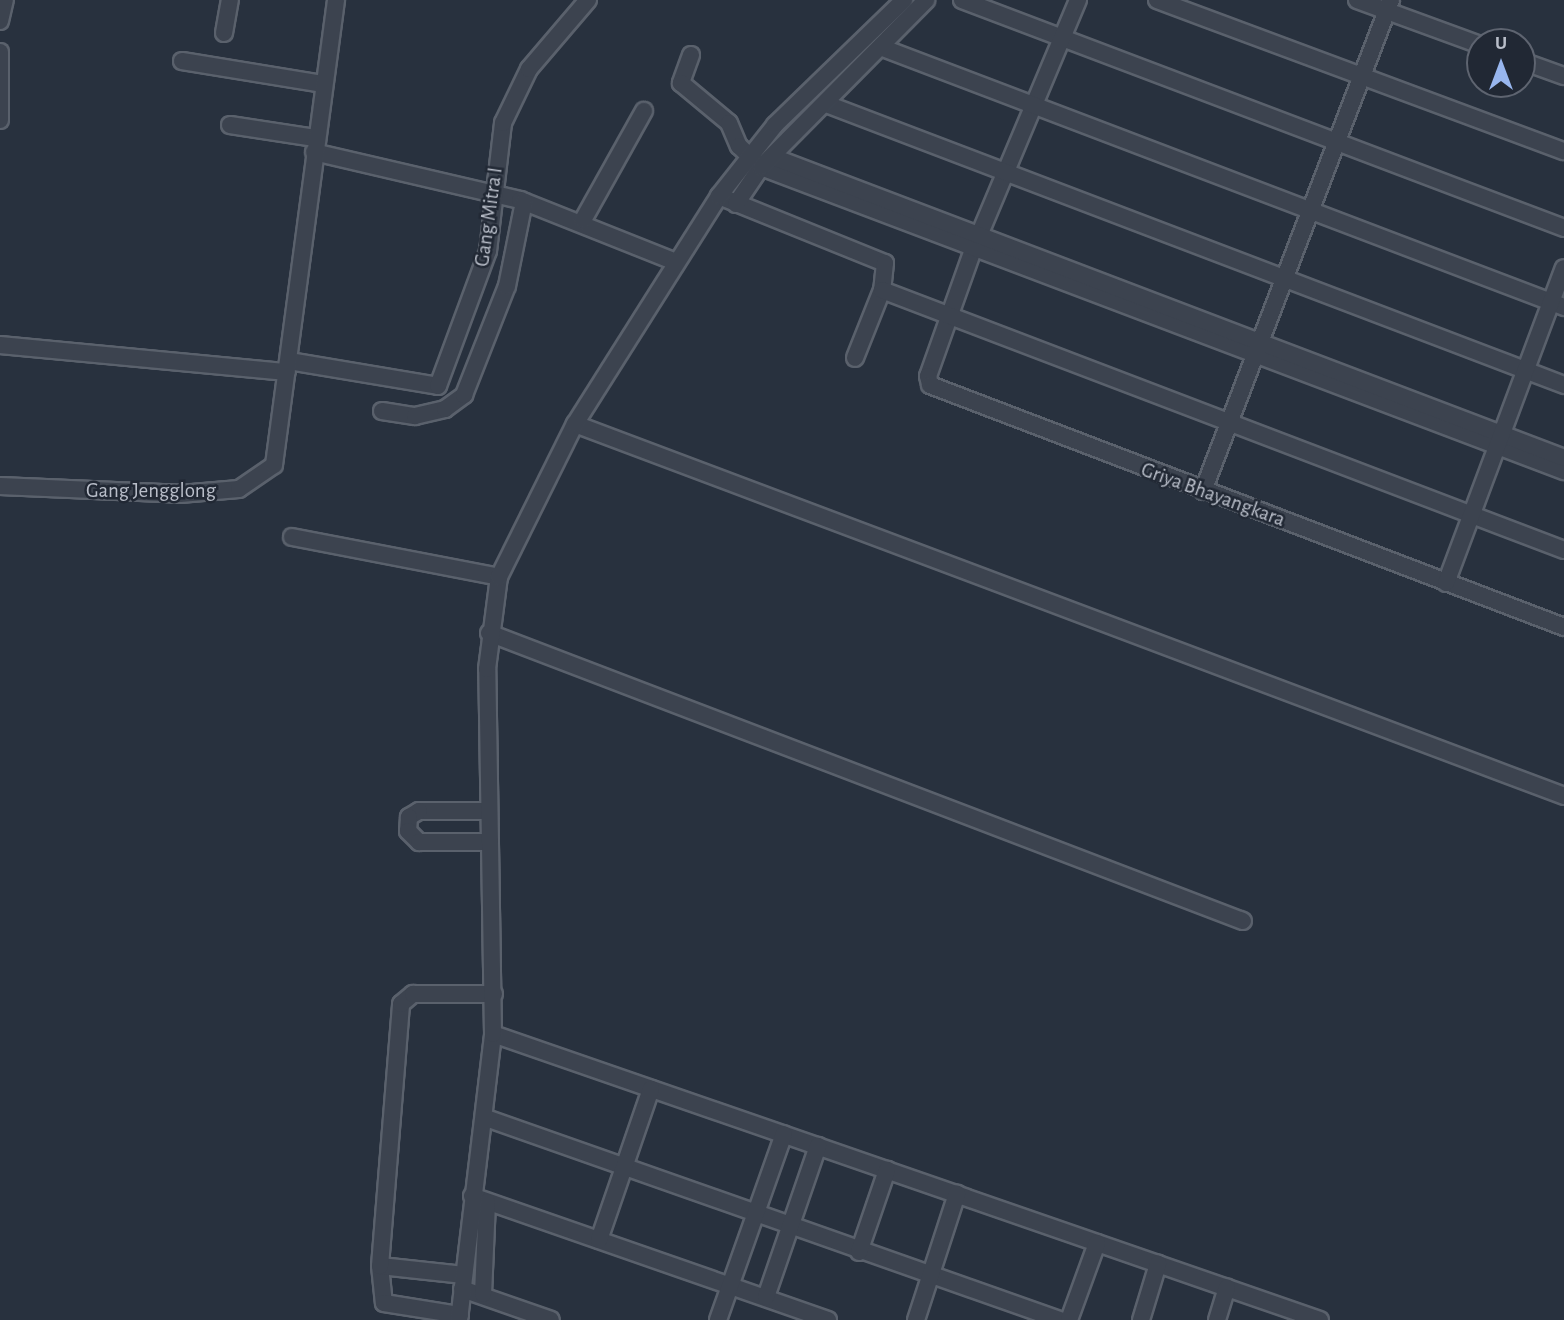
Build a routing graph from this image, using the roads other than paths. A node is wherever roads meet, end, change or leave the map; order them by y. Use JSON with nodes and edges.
{"nodes":[{"id":1,"x":5,"y":0,"type":"edge"},
{"id":2,"x":230,"y":0,"type":"edge"},
{"id":3,"x":336,"y":0,"type":"edge"},
{"id":4,"x":588,"y":0,"type":"edge"},
{"id":5,"x":904,"y":0,"type":"edge"},
{"id":6,"x":926,"y":0,"type":"edge"},
{"id":7,"x":962,"y":0,"type":"edge"},
{"id":8,"x":1078,"y":0,"type":"edge"},
{"id":9,"x":1157,"y":0,"type":"edge"},
{"id":10,"x":1357,"y":0,"type":"edge"},
{"id":11,"x":1389,"y":6,"type":"edge"},
{"id":12,"x":0,"y":21,"type":"edge"},
{"id":13,"x":224,"y":33,"type":"dead end"},
{"id":14,"x":1061,"y":39,"type":"junction"},
{"id":15,"x":1466,"y":39,"type":"edge"},
{"id":16,"x":883,"y":48,"type":"junction"},
{"id":17,"x":0,"y":52,"type":"edge"},
{"id":18,"x":691,"y":55,"type":"dead end"},
{"id":19,"x":182,"y":61,"type":"dead end"},
{"id":20,"x":1536,"y":66,"type":"edge"},
{"id":21,"x":1564,"y":76,"type":"edge"},
{"id":22,"x":1359,"y":79,"type":"junction"},
{"id":23,"x":322,"y":84,"type":"junction"},
{"id":24,"x":1030,"y":104,"type":"junction"},
{"id":25,"x":829,"y":105,"type":"junction"},
{"id":26,"x":644,"y":111,"type":"dead end"},
{"id":27,"x":0,"y":120,"type":"edge"},
{"id":28,"x":230,"y":125,"type":"dead end"},
{"id":29,"x":315,"y":145,"type":"junction"},
{"id":30,"x":1335,"y":145,"type":"junction"},
{"id":31,"x":1564,"y":151,"type":"edge"},
{"id":32,"x":748,"y":155,"type":"junction"},
{"id":33,"x":767,"y":162,"type":"junction"},
{"id":34,"x":1003,"y":172,"type":"junction"},
{"id":35,"x":495,"y":194,"type":"junction"},
{"id":36,"x":719,"y":196,"type":"junction"},
{"id":37,"x":522,"y":201,"type":"junction"},
{"id":38,"x":736,"y":204,"type":"junction"},
{"id":39,"x":1308,"y":211,"type":"junction"},
{"id":40,"x":583,"y":220,"type":"junction"},
{"id":41,"x":1564,"y":228,"type":"edge"},
{"id":42,"x":977,"y":240,"type":"junction"},
{"id":43,"x":673,"y":261,"type":"junction"},
{"id":44,"x":1564,"y":268,"type":"edge"},
{"id":45,"x":1282,"y":280,"type":"junction"},
{"id":46,"x":882,"y":290,"type":"junction"},
{"id":47,"x":1557,"y":305,"type":"edge"},
{"id":48,"x":947,"y":317,"type":"junction"},
{"id":49,"x":0,"y":345,"type":"edge"},
{"id":50,"x":1257,"y":349,"type":"junction"},
{"id":51,"x":855,"y":358,"type":"dead end"},
{"id":52,"x":288,"y":367,"type":"junction"},
{"id":53,"x":1524,"y":370,"type":"junction"},
{"id":54,"x":1564,"y":385,"type":"edge"},
{"id":55,"x":383,"y":411,"type":"dead end"},
{"id":56,"x":1229,"y":423,"type":"junction"},
{"id":57,"x":575,"y":424,"type":"junction"},
{"id":58,"x":1498,"y":439,"type":"junction"},
{"id":59,"x":1558,"y":462,"type":"edge"},
{"id":60,"x":0,"y":486,"type":"edge"},
{"id":61,"x":1203,"y":491,"type":"junction"},
{"id":62,"x":1470,"y":515,"type":"junction"},
{"id":63,"x":292,"y":537,"type":"dead end"},
{"id":64,"x":1564,"y":550,"type":"edge"},
{"id":65,"x":499,"y":577,"type":"junction"},
{"id":66,"x":1446,"y":583,"type":"junction"},
{"id":67,"x":1564,"y":627,"type":"edge"},
{"id":68,"x":489,"y":633,"type":"junction"},
{"id":69,"x":1564,"y":796,"type":"edge"},
{"id":70,"x":488,"y":811,"type":"junction"},
{"id":71,"x":490,"y":842,"type":"junction"},
{"id":72,"x":1243,"y":920,"type":"dead end"},
{"id":73,"x":494,"y":994,"type":"junction"},
{"id":74,"x":493,"y":1034,"type":"junction"},
{"id":75,"x":651,"y":1088,"type":"junction"},
{"id":76,"x":486,"y":1118,"type":"junction"},
{"id":77,"x":784,"y":1134,"type":"junction"},
{"id":78,"x":818,"y":1146,"type":"junction"},
{"id":79,"x":625,"y":1164,"type":"junction"},
{"id":80,"x":887,"y":1170,"type":"junction"},
{"id":81,"x":957,"y":1194,"type":"junction"},
{"id":82,"x":480,"y":1199,"type":"junction"},
{"id":83,"x":757,"y":1214,"type":"junction"},
{"id":84,"x":792,"y":1228,"type":"junction"},
{"id":85,"x":599,"y":1240,"type":"junction"},
{"id":86,"x":1097,"y":1243,"type":"junction"},
{"id":87,"x":859,"y":1252,"type":"junction"},
{"id":88,"x":1158,"y":1264,"type":"junction"},
{"id":89,"x":380,"y":1266,"type":"junction"},
{"id":90,"x":930,"y":1276,"type":"junction"},
{"id":91,"x":463,"y":1282,"type":"junction"},
{"id":92,"x":734,"y":1286,"type":"junction"},
{"id":93,"x":1227,"y":1288,"type":"junction"},
{"id":94,"x":482,"y":1294,"type":"junction"},
{"id":95,"x":766,"y":1297,"type":"junction"},
{"id":96,"x":460,"y":1317,"type":"edge"},
{"id":97,"x":1312,"y":1319,"type":"edge"},
{"id":98,"x":551,"y":1320,"type":"edge"},
{"id":99,"x":718,"y":1320,"type":"edge"},
{"id":100,"x":828,"y":1320,"type":"edge"},
{"id":101,"x":916,"y":1320,"type":"edge"},
{"id":102,"x":1060,"y":1320,"type":"edge"},
{"id":103,"x":1069,"y":1320,"type":"edge"},
{"id":104,"x":1141,"y":1320,"type":"edge"},
{"id":105,"x":1217,"y":1320,"type":"edge"}],
"edges":[{"from":1,"to":12,"type":"street"},
{"from":2,"to":13,"type":"street"},
{"from":3,"to":23,"type":"street","name":"Gang Jengglong"},
{"from":4,"to":35,"type":"street","name":"Gang Mitra I"},
{"from":5,"to":32,"type":"street"},
{"from":6,"to":16,"type":"street"},
{"from":7,"to":14,"type":"street"},
{"from":8,"to":14,"type":"street","name":"Griya Bhayangkara"},
{"from":9,"to":22,"type":"street"},
{"from":10,"to":11,"type":"street"},
{"from":11,"to":15,"type":"street"},
{"from":11,"to":22,"type":"street"},
{"from":14,"to":24,"type":"street","name":"Griya Bhayangkara"},
{"from":14,"to":30,"type":"street"},
{"from":16,"to":24,"type":"street"},
{"from":16,"to":25,"type":"street"},
{"from":17,"to":27,"type":"street"},
{"from":18,"to":32,"type":"street"},
{"from":19,"to":23,"type":"street"},
{"from":20,"to":21,"type":"street"},
{"from":22,"to":30,"type":"street"},
{"from":22,"to":31,"type":"street"},
{"from":23,"to":29,"type":"street","name":"Gang Jengglong"},
{"from":24,"to":34,"type":"street","name":"Griya Bhayangkara"},
{"from":24,"to":39,"type":"street"},
{"from":25,"to":33,"type":"street"},
{"from":25,"to":34,"type":"street"},
{"from":26,"to":40,"type":"street"},
{"from":28,"to":29,"type":"street"},
{"from":29,"to":35,"type":"street"},
{"from":29,"to":52,"type":"street","name":"Gang Jengglong"},
{"from":30,"to":39,"type":"street"},
{"from":30,"to":41,"type":"street"},
{"from":32,"to":33,"type":"street"},
{"from":32,"to":36,"type":"street"},
{"from":33,"to":38,"type":"street"},
{"from":33,"to":42,"type":"street"},
{"from":34,"to":42,"type":"street","name":"Griya Bhayangkara"},
{"from":34,"to":45,"type":"street"},
{"from":35,"to":37,"type":"street"},
{"from":35,"to":52,"type":"street","name":"Gang Mitra I"},
{"from":36,"to":38,"type":"street"},
{"from":36,"to":43,"type":"street"},
{"from":37,"to":40,"type":"street"},
{"from":37,"to":55,"type":"street"},
{"from":38,"to":46,"type":"street"},
{"from":39,"to":45,"type":"street"},
{"from":39,"to":47,"type":"street"},
{"from":40,"to":43,"type":"street"},
{"from":42,"to":48,"type":"street","name":"Griya Bhayangkara"},
{"from":42,"to":50,"type":"street"},
{"from":43,"to":57,"type":"street"},
{"from":44,"to":47,"type":"street"},
{"from":45,"to":50,"type":"street"},
{"from":45,"to":53,"type":"street"},
{"from":46,"to":48,"type":"street"},
{"from":46,"to":51,"type":"street"},
{"from":47,"to":53,"type":"street"},
{"from":48,"to":56,"type":"street"},
{"from":48,"to":61,"type":"street","name":"Griya Bhayangkara"},
{"from":49,"to":52,"type":"street"},
{"from":50,"to":56,"type":"street"},
{"from":50,"to":58,"type":"street"},
{"from":52,"to":60,"type":"street","name":"Gang Jengglong"},
{"from":53,"to":54,"type":"street"},
{"from":53,"to":58,"type":"street"},
{"from":56,"to":61,"type":"street"},
{"from":56,"to":62,"type":"street"},
{"from":57,"to":65,"type":"street"},
{"from":57,"to":69,"type":"street"},
{"from":58,"to":59,"type":"street"},
{"from":58,"to":62,"type":"street"},
{"from":61,"to":66,"type":"street","name":"Griya Bhayangkara"},
{"from":62,"to":64,"type":"street"},
{"from":62,"to":66,"type":"street"},
{"from":63,"to":65,"type":"street"},
{"from":65,"to":68,"type":"street"},
{"from":66,"to":67,"type":"street","name":"Griya Bhayangkara"},
{"from":68,"to":70,"type":"street"},
{"from":68,"to":72,"type":"street"},
{"from":70,"to":71,"type":"street"},
{"from":70,"to":71,"type":"street"},
{"from":71,"to":73,"type":"street"},
{"from":73,"to":74,"type":"street"},
{"from":73,"to":89,"type":"street"},
{"from":74,"to":75,"type":"street"},
{"from":74,"to":76,"type":"street"},
{"from":75,"to":77,"type":"street"},
{"from":75,"to":79,"type":"street"},
{"from":76,"to":79,"type":"street"},
{"from":76,"to":82,"type":"street"},
{"from":77,"to":78,"type":"street"},
{"from":77,"to":83,"type":"street"},
{"from":78,"to":80,"type":"street"},
{"from":78,"to":84,"type":"street"},
{"from":79,"to":83,"type":"street"},
{"from":79,"to":85,"type":"street"},
{"from":80,"to":81,"type":"street"},
{"from":80,"to":87,"type":"street"},
{"from":81,"to":86,"type":"street"},
{"from":81,"to":90,"type":"street"},
{"from":82,"to":85,"type":"street"},
{"from":82,"to":91,"type":"street"},
{"from":82,"to":94,"type":"street"},
{"from":83,"to":84,"type":"street"},
{"from":83,"to":92,"type":"street"},
{"from":84,"to":87,"type":"street"},
{"from":84,"to":95,"type":"street"},
{"from":85,"to":92,"type":"street"},
{"from":86,"to":88,"type":"street"},
{"from":86,"to":103,"type":"street"},
{"from":87,"to":90,"type":"street"},
{"from":88,"to":93,"type":"street"},
{"from":88,"to":104,"type":"street"},
{"from":89,"to":91,"type":"street"},
{"from":89,"to":96,"type":"street"},
{"from":90,"to":101,"type":"street"},
{"from":90,"to":102,"type":"street"},
{"from":91,"to":94,"type":"street"},
{"from":91,"to":96,"type":"street"},
{"from":92,"to":95,"type":"street"},
{"from":92,"to":99,"type":"street"},
{"from":93,"to":97,"type":"street"},
{"from":93,"to":105,"type":"street"},
{"from":94,"to":98,"type":"street"},
{"from":95,"to":100,"type":"street"}]}
